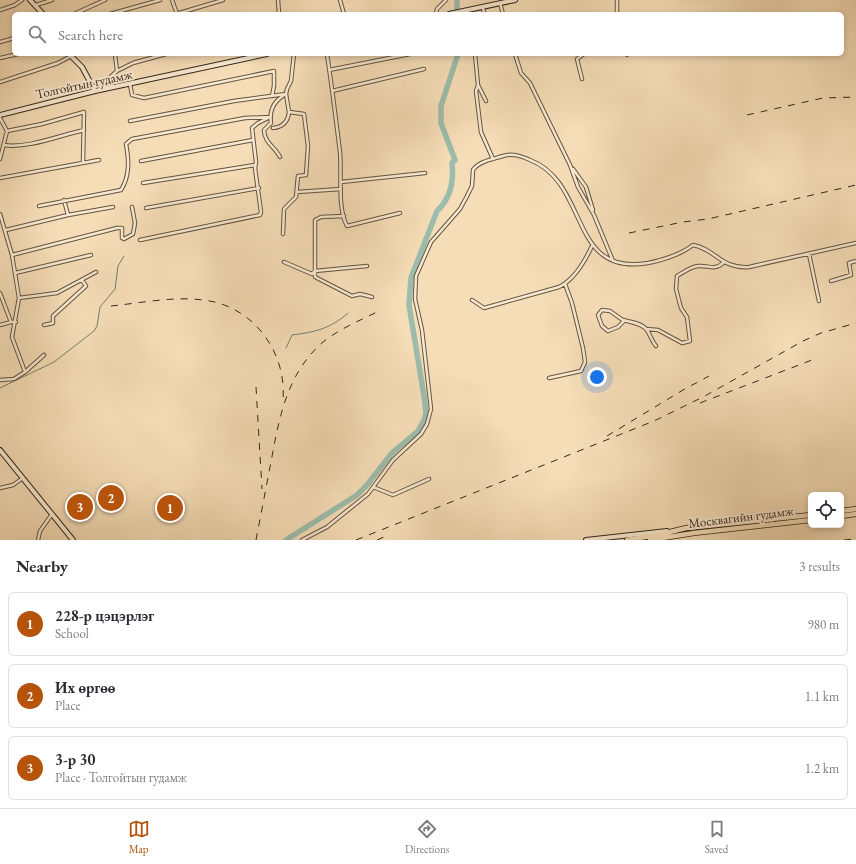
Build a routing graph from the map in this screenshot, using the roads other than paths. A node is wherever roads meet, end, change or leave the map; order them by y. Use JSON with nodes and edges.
{"nodes":[{"id":1,"x":22,"y":0,"type":"edge"},
{"id":2,"x":30,"y":0,"type":"edge"},
{"id":3,"x":52,"y":0,"type":"edge"},
{"id":4,"x":105,"y":0,"type":"edge"},
{"id":5,"x":160,"y":0,"type":"edge"},
{"id":6,"x":172,"y":0,"type":"edge"},
{"id":7,"x":223,"y":0,"type":"edge"},
{"id":8,"x":278,"y":0,"type":"edge"},
{"id":9,"x":340,"y":0,"type":"edge"},
{"id":10,"x":446,"y":0,"type":"edge"},
{"id":11,"x":515,"y":0,"type":"edge"},
{"id":12,"x":616,"y":0,"type":"edge"},
{"id":13,"x":500,"y":3,"type":"junction"},
{"id":14,"x":36,"y":5,"type":"junction"},
{"id":15,"x":483,"y":6,"type":"junction"},
{"id":16,"x":0,"y":10,"type":"edge"},
{"id":17,"x":41,"y":12,"type":"edge"},
{"id":18,"x":78,"y":12,"type":"edge"},
{"id":19,"x":117,"y":12,"type":"edge"},
{"id":20,"x":175,"y":12,"type":"edge"},
{"id":21,"x":183,"y":12,"type":"edge"},
{"id":22,"x":279,"y":12,"type":"edge"},
{"id":23,"x":343,"y":12,"type":"edge"},
{"id":24,"x":436,"y":12,"type":"edge"},
{"id":25,"x":458,"y":12,"type":"edge"},
{"id":26,"x":484,"y":12,"type":"edge"},
{"id":27,"x":502,"y":12,"type":"edge"},
{"id":28,"x":617,"y":12,"type":"edge"},
{"id":29,"x":12,"y":39,"type":"edge"},
{"id":30,"x":0,"y":42,"type":"edge"},
{"id":31,"x":12,"y":55,"type":"edge"},
{"id":32,"x":70,"y":56,"type":"edge"},
{"id":33,"x":73,"y":56,"type":"edge"},
{"id":34,"x":115,"y":56,"type":"edge"},
{"id":35,"x":159,"y":56,"type":"edge"},
{"id":36,"x":258,"y":56,"type":"edge"},
{"id":37,"x":294,"y":56,"type":"edge"},
{"id":38,"x":327,"y":56,"type":"edge"},
{"id":39,"x":400,"y":56,"type":"edge"},
{"id":40,"x":475,"y":56,"type":"edge"},
{"id":41,"x":516,"y":56,"type":"edge"},
{"id":42,"x":581,"y":56,"type":"edge"},
{"id":43,"x":0,"y":58,"type":"edge"},
{"id":44,"x":424,"y":69,"type":"dead end"},
{"id":45,"x":329,"y":70,"type":"junction"},
{"id":46,"x":117,"y":71,"type":"junction"},
{"id":47,"x":582,"y":79,"type":"dead end"},
{"id":48,"x":0,"y":82,"type":"edge"},
{"id":49,"x":130,"y":84,"type":"junction"},
{"id":50,"x":478,"y":85,"type":"junction"},
{"id":51,"x":94,"y":89,"type":"junction"},
{"id":52,"x":332,"y":92,"type":"junction"},
{"id":53,"x":286,"y":94,"type":"junction"},
{"id":54,"x":272,"y":96,"type":"junction"},
{"id":55,"x":486,"y":101,"type":"dead end"},
{"id":56,"x":289,"y":112,"type":"junction"},
{"id":57,"x":0,"y":115,"type":"edge"},
{"id":58,"x":270,"y":117,"type":"junction"},
{"id":59,"x":0,"y":118,"type":"edge"},
{"id":60,"x":130,"y":121,"type":"dead end"},
{"id":61,"x":273,"y":128,"type":"dead end"},
{"id":62,"x":84,"y":130,"type":"junction"},
{"id":63,"x":7,"y":131,"type":"junction"},
{"id":64,"x":253,"y":140,"type":"junction"},
{"id":65,"x":4,"y":145,"type":"junction"},
{"id":66,"x":280,"y":158,"type":"dead end"},
{"id":67,"x":0,"y":159,"type":"edge"},
{"id":68,"x":493,"y":159,"type":"junction"},
{"id":69,"x":99,"y":160,"type":"dead end"},
{"id":70,"x":141,"y":161,"type":"dead end"},
{"id":71,"x":83,"y":162,"type":"junction"},
{"id":72,"x":255,"y":165,"type":"junction"},
{"id":73,"x":570,"y":165,"type":"junction"},
{"id":74,"x":425,"y":173,"type":"dead end"},
{"id":75,"x":0,"y":178,"type":"edge"},
{"id":76,"x":341,"y":182,"type":"junction"},
{"id":77,"x":143,"y":183,"type":"dead end"},
{"id":78,"x":259,"y":188,"type":"junction"},
{"id":79,"x":341,"y":189,"type":"junction"},
{"id":80,"x":297,"y":192,"type":"junction"},
{"id":81,"x":64,"y":200,"type":"junction"},
{"id":82,"x":39,"y":206,"type":"dead end"},
{"id":83,"x":113,"y":207,"type":"dead end"},
{"id":84,"x":132,"y":207,"type":"dead end"},
{"id":85,"x":146,"y":208,"type":"dead end"},
{"id":86,"x":400,"y":213,"type":"dead end"},
{"id":87,"x":0,"y":214,"type":"edge"},
{"id":88,"x":68,"y":215,"type":"junction"},
{"id":89,"x":594,"y":215,"type":"junction"},
{"id":90,"x":344,"y":216,"type":"junction"},
{"id":91,"x":6,"y":230,"type":"junction"},
{"id":92,"x":283,"y":234,"type":"dead end"},
{"id":93,"x":140,"y":240,"type":"dead end"},
{"id":94,"x":856,"y":243,"type":"edge"},
{"id":95,"x":592,"y":246,"type":"junction"},
{"id":96,"x":809,"y":254,"type":"junction"},
{"id":97,"x":12,"y":255,"type":"junction"},
{"id":98,"x":91,"y":255,"type":"dead end"},
{"id":99,"x":613,"y":261,"type":"junction"},
{"id":100,"x":856,"y":261,"type":"edge"},
{"id":101,"x":284,"y":262,"type":"dead end"},
{"id":102,"x":723,"y":263,"type":"junction"},
{"id":103,"x":367,"y":266,"type":"dead end"},
{"id":104,"x":315,"y":271,"type":"junction"},
{"id":105,"x":96,"y":272,"type":"dead end"},
{"id":106,"x":15,"y":273,"type":"junction"},
{"id":107,"x":82,"y":280,"type":"junction"},
{"id":108,"x":831,"y":281,"type":"dead end"},
{"id":109,"x":564,"y":284,"type":"junction"},
{"id":110,"x":0,"y":294,"type":"edge"},
{"id":111,"x":372,"y":297,"type":"dead end"},
{"id":112,"x":1,"y":298,"type":"edge"},
{"id":113,"x":19,"y":298,"type":"junction"},
{"id":114,"x":472,"y":300,"type":"dead end"},
{"id":115,"x":819,"y":301,"type":"dead end"},
{"id":116,"x":623,"y":320,"type":"junction"},
{"id":117,"x":11,"y":322,"type":"junction"},
{"id":118,"x":16,"y":322,"type":"junction"},
{"id":119,"x":0,"y":325,"type":"edge"},
{"id":120,"x":44,"y":325,"type":"dead end"},
{"id":121,"x":646,"y":329,"type":"junction"},
{"id":122,"x":656,"y":346,"type":"dead end"},
{"id":123,"x":44,"y":355,"type":"dead end"},
{"id":124,"x":25,"y":372,"type":"junction"},
{"id":125,"x":549,"y":378,"type":"dead end"},
{"id":126,"x":0,"y":380,"type":"edge"},
{"id":127,"x":0,"y":450,"type":"edge"},
{"id":128,"x":22,"y":478,"type":"junction"},
{"id":129,"x":429,"y":479,"type":"dead end"},
{"id":130,"x":373,"y":487,"type":"junction"},
{"id":131,"x":0,"y":488,"type":"edge"},
{"id":132,"x":856,"y":509,"type":"edge"},
{"id":133,"x":844,"y":511,"type":"edge"},
{"id":134,"x":52,"y":514,"type":"junction"},
{"id":135,"x":856,"y":514,"type":"edge"},
{"id":136,"x":808,"y":515,"type":"edge"},
{"id":137,"x":844,"y":516,"type":"edge"},
{"id":138,"x":808,"y":520,"type":"edge"},
{"id":139,"x":667,"y":532,"type":"junction"},
{"id":140,"x":663,"y":539,"type":"edge"},
{"id":141,"x":38,"y":540,"type":"edge"},
{"id":142,"x":72,"y":540,"type":"edge"},
{"id":143,"x":302,"y":540,"type":"edge"},
{"id":144,"x":586,"y":540,"type":"edge"},
{"id":145,"x":627,"y":540,"type":"edge"},
{"id":146,"x":650,"y":540,"type":"edge"}],
"edges":[{"from":1,"to":16,"type":"street"},
{"from":2,"to":14,"type":"main road"},
{"from":3,"to":14,"type":"street"},
{"from":4,"to":18,"type":"street"},
{"from":5,"to":19,"type":"street"},
{"from":6,"to":20,"type":"street"},
{"from":7,"to":21,"type":"street"},
{"from":8,"to":22,"type":"street"},
{"from":9,"to":23,"type":"street"},
{"from":10,"to":24,"type":"street"},
{"from":11,"to":13,"type":"main road"},
{"from":12,"to":28,"type":"street"},
{"from":13,"to":15,"type":"main road"},
{"from":13,"to":27,"type":"street"},
{"from":14,"to":17,"type":"main road"},
{"from":15,"to":25,"type":"main road"},
{"from":15,"to":26,"type":"street"},
{"from":29,"to":30,"type":"street"},
{"from":31,"to":43,"type":"street"},
{"from":32,"to":48,"type":"street"},
{"from":33,"to":51,"type":"main road"},
{"from":34,"to":46,"type":"street"},
{"from":35,"to":46,"type":"street"},
{"from":36,"to":49,"type":"main road","name":"Толгойтын гудамж"},
{"from":37,"to":53,"type":"street"},
{"from":38,"to":45,"type":"street"},
{"from":39,"to":45,"type":"street"},
{"from":40,"to":50,"type":"street"},
{"from":41,"to":73,"type":"street"},
{"from":42,"to":47,"type":"street"},
{"from":44,"to":52,"type":"street"},
{"from":45,"to":52,"type":"street"},
{"from":46,"to":51,"type":"street"},
{"from":49,"to":51,"type":"main road","name":"Толгойтын гудамж"},
{"from":49,"to":54,"type":"street"},
{"from":50,"to":55,"type":"street"},
{"from":50,"to":68,"type":"street"},
{"from":51,"to":57,"type":"main road","name":"Толгойтын гудамж"},
{"from":52,"to":76,"type":"street"},
{"from":53,"to":54,"type":"street"},
{"from":53,"to":56,"type":"street"},
{"from":53,"to":58,"type":"street"},
{"from":54,"to":60,"type":"street"},
{"from":56,"to":61,"type":"street"},
{"from":56,"to":80,"type":"street"},
{"from":58,"to":64,"type":"street"},
{"from":58,"to":66,"type":"street"},
{"from":58,"to":81,"type":"street"},
{"from":59,"to":63,"type":"street"},
{"from":62,"to":63,"type":"street"},
{"from":62,"to":65,"type":"street"},
{"from":62,"to":71,"type":"street"},
{"from":63,"to":65,"type":"street"},
{"from":64,"to":70,"type":"street"},
{"from":64,"to":72,"type":"street"},
{"from":65,"to":67,"type":"street"},
{"from":68,"to":95,"type":"street"},
{"from":68,"to":130,"type":"street"},
{"from":69,"to":71,"type":"street"},
{"from":71,"to":75,"type":"street"},
{"from":72,"to":77,"type":"street"},
{"from":72,"to":78,"type":"street"},
{"from":73,"to":89,"type":"street"},
{"from":73,"to":89,"type":"street"},
{"from":74,"to":76,"type":"street"},
{"from":76,"to":79,"type":"street"},
{"from":78,"to":85,"type":"street"},
{"from":78,"to":93,"type":"street"},
{"from":79,"to":80,"type":"street"},
{"from":79,"to":90,"type":"street"},
{"from":80,"to":92,"type":"street"},
{"from":81,"to":82,"type":"street"},
{"from":81,"to":88,"type":"street"},
{"from":83,"to":88,"type":"street"},
{"from":84,"to":97,"type":"street"},
{"from":86,"to":90,"type":"street"},
{"from":87,"to":91,"type":"street"},
{"from":88,"to":91,"type":"street"},
{"from":89,"to":99,"type":"street"},
{"from":90,"to":104,"type":"street"},
{"from":91,"to":97,"type":"street"},
{"from":94,"to":96,"type":"street"},
{"from":95,"to":99,"type":"street"},
{"from":95,"to":109,"type":"street"},
{"from":96,"to":102,"type":"street"},
{"from":96,"to":115,"type":"street"},
{"from":97,"to":106,"type":"street"},
{"from":98,"to":106,"type":"street"},
{"from":99,"to":102,"type":"street"},
{"from":100,"to":108,"type":"street"},
{"from":101,"to":104,"type":"street"},
{"from":102,"to":121,"type":"street"},
{"from":103,"to":104,"type":"street"},
{"from":104,"to":111,"type":"street"},
{"from":105,"to":107,"type":"street"},
{"from":106,"to":113,"type":"street"},
{"from":107,"to":113,"type":"street"},
{"from":107,"to":120,"type":"street"},
{"from":109,"to":114,"type":"street"},
{"from":109,"to":125,"type":"street"},
{"from":110,"to":112,"type":"street"},
{"from":112,"to":117,"type":"street"},
{"from":113,"to":118,"type":"street"},
{"from":116,"to":116,"type":"street"},
{"from":116,"to":121,"type":"street"},
{"from":117,"to":118,"type":"street"},
{"from":117,"to":119,"type":"street"},
{"from":118,"to":124,"type":"street"},
{"from":121,"to":122,"type":"street"},
{"from":123,"to":124,"type":"street"},
{"from":124,"to":126,"type":"street"},
{"from":127,"to":128,"type":"main road"},
{"from":128,"to":131,"type":"street"},
{"from":128,"to":134,"type":"main road"},
{"from":129,"to":130,"type":"street"},
{"from":130,"to":143,"type":"street"},
{"from":132,"to":133,"type":"highway"},
{"from":134,"to":141,"type":"street"},
{"from":134,"to":142,"type":"main road"},
{"from":135,"to":137,"type":"highway"},
{"from":136,"to":139,"type":"highway","name":"Москвагийн гудамж"},
{"from":138,"to":140,"type":"highway","name":"Москвагийн гудамж"},
{"from":139,"to":144,"type":"main road"},
{"from":139,"to":145,"type":"highway","name":"Москвагийн гудамж"},
{"from":140,"to":146,"type":"highway","name":"Москвагийн гудамж"}]}
